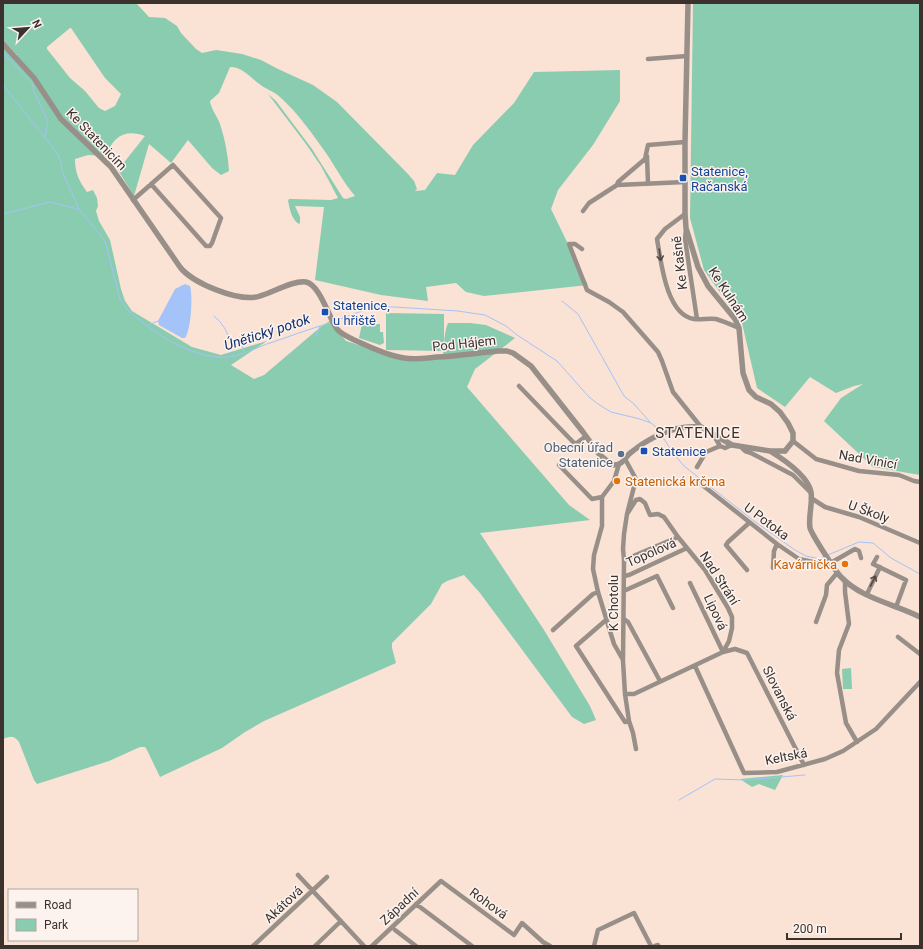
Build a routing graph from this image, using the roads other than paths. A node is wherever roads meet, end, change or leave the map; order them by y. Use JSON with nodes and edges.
{"nodes":[{"id":1,"x":688,"y":3,"type":"edge"},
{"id":2,"x":3,"y":44,"type":"edge"},
{"id":3,"x":687,"y":56,"type":"junction"},
{"id":4,"x":648,"y":59,"type":"dead end"},
{"id":5,"x":685,"y":142,"type":"junction"},
{"id":6,"x":647,"y":156,"type":"junction"},
{"id":7,"x":685,"y":182,"type":"junction"},
{"id":8,"x":151,"y":184,"type":"junction"},
{"id":9,"x":648,"y":184,"type":"junction"},
{"id":10,"x":616,"y":185,"type":"junction"},
{"id":11,"x":133,"y":200,"type":"junction"},
{"id":12,"x":583,"y":211,"type":"dead end"},
{"id":13,"x":685,"y":214,"type":"junction"},
{"id":14,"x":686,"y":228,"type":"junction"},
{"id":15,"x":582,"y":249,"type":"dead end"},
{"id":16,"x":314,"y":287,"type":"joint"},
{"id":17,"x":697,"y":319,"type":"junction"},
{"id":18,"x":739,"y":328,"type":"junction"},
{"id":19,"x":519,"y":386,"type":"dead end"},
{"id":20,"x":701,"y":427,"type":"junction"},
{"id":21,"x":713,"y":434,"type":"junction"},
{"id":22,"x":586,"y":436,"type":"junction"},
{"id":23,"x":793,"y":441,"type":"junction"},
{"id":24,"x":720,"y":446,"type":"junction"},
{"id":25,"x":732,"y":446,"type":"junction"},
{"id":26,"x":742,"y":448,"type":"junction"},
{"id":27,"x":786,"y":450,"type":"junction"},
{"id":28,"x":770,"y":451,"type":"junction"},
{"id":29,"x":625,"y":459,"type":"junction"},
{"id":30,"x":789,"y":463,"type":"junction"},
{"id":31,"x":619,"y":464,"type":"junction"},
{"id":32,"x":559,"y":465,"type":"dead end"},
{"id":33,"x":697,"y":467,"type":"dead end"},
{"id":34,"x":696,"y":480,"type":"dead end"},
{"id":35,"x":920,"y":482,"type":"edge"},
{"id":36,"x":811,"y":495,"type":"junction"},
{"id":37,"x":602,"y":497,"type":"junction"},
{"id":38,"x":627,"y":514,"type":"junction"},
{"id":39,"x":749,"y":523,"type":"junction"},
{"id":40,"x":678,"y":538,"type":"junction"},
{"id":41,"x":920,"y":543,"type":"edge"},
{"id":42,"x":777,"y":544,"type":"junction"},
{"id":43,"x":687,"y":548,"type":"junction"},
{"id":44,"x":877,"y":557,"type":"dead end"},
{"id":45,"x":861,"y":558,"type":"dead end"},
{"id":46,"x":624,"y":560,"type":"junction"},
{"id":47,"x":830,"y":561,"type":"junction"},
{"id":48,"x":880,"y":567,"type":"junction"},
{"id":49,"x":773,"y":568,"type":"dead end"},
{"id":50,"x":747,"y":570,"type":"dead end"},
{"id":51,"x":837,"y":573,"type":"junction"},
{"id":52,"x":624,"y":576,"type":"junction"},
{"id":53,"x":845,"y":581,"type":"junction"},
{"id":54,"x":690,"y":583,"type":"dead end"},
{"id":55,"x":624,"y":590,"type":"junction"},
{"id":56,"x":598,"y":592,"type":"junction"},
{"id":57,"x":867,"y":594,"type":"junction"},
{"id":58,"x":896,"y":607,"type":"junction"},
{"id":59,"x":673,"y":608,"type":"dead end"},
{"id":60,"x":920,"y":617,"type":"edge"},
{"id":61,"x":624,"y":619,"type":"junction"},
{"id":62,"x":606,"y":620,"type":"junction"},
{"id":63,"x":816,"y":622,"type":"dead end"},
{"id":64,"x":552,"y":630,"type":"dead end"},
{"id":65,"x":898,"y":637,"type":"dead end"},
{"id":66,"x":723,"y":652,"type":"junction"},
{"id":67,"x":920,"y":654,"type":"edge"},
{"id":68,"x":623,"y":661,"type":"junction"},
{"id":69,"x":695,"y":666,"type":"junction"},
{"id":70,"x":660,"y":681,"type":"junction"},
{"id":71,"x":920,"y":682,"type":"edge"},
{"id":72,"x":625,"y":694,"type":"junction"},
{"id":73,"x":627,"y":722,"type":"junction"},
{"id":74,"x":857,"y":742,"type":"junction"},
{"id":75,"x":636,"y":749,"type":"dead end"},
{"id":76,"x":804,"y":765,"type":"junction"},
{"id":77,"x":298,"y":875,"type":"dead end"},
{"id":78,"x":327,"y":877,"type":"dead end"},
{"id":79,"x":441,"y":881,"type":"joint"},
{"id":80,"x":313,"y":891,"type":"junction"},
{"id":81,"x":416,"y":904,"type":"junction"},
{"id":82,"x":341,"y":921,"type":"junction"},
{"id":83,"x":395,"y":930,"type":"dead end"},
{"id":84,"x":253,"y":946,"type":"edge"},
{"id":85,"x":315,"y":946,"type":"edge"},
{"id":86,"x":364,"y":946,"type":"edge"},
{"id":87,"x":372,"y":946,"type":"edge"},
{"id":88,"x":416,"y":946,"type":"edge"},
{"id":89,"x":472,"y":946,"type":"edge"},
{"id":90,"x":550,"y":946,"type":"edge"},
{"id":91,"x":594,"y":946,"type":"edge"},
{"id":92,"x":651,"y":946,"type":"edge"}],
"edges":[{"from":1,"to":3,"type":"street","name":"Ke Kulnám"},
{"from":2,"to":11,"type":"street","name":"Ke Statenicím"},
{"from":3,"to":4,"type":"street"},
{"from":3,"to":5,"type":"street","name":"Ke Kulnám"},
{"from":5,"to":6,"type":"street"},
{"from":5,"to":7,"type":"street","name":"Ke Kulnám"},
{"from":6,"to":9,"type":"street"},
{"from":6,"to":10,"type":"street"},
{"from":7,"to":9,"type":"street"},
{"from":7,"to":13,"type":"street","name":"Ke Kulnám"},
{"from":8,"to":8,"type":"street"},
{"from":8,"to":11,"type":"street"},
{"from":9,"to":10,"type":"street"},
{"from":10,"to":12,"type":"street"},
{"from":11,"to":16,"type":"street","name":"Ke Statenicím"},
{"from":13,"to":14,"type":"street","name":"Ke Kulnám"},
{"from":13,"to":17,"type":"street","one_way":true},
{"from":14,"to":17,"type":"street","name":"Ke Kašně"},
{"from":14,"to":18,"type":"street","name":"Ke Kulnám"},
{"from":15,"to":20,"type":"street"},
{"from":16,"to":22,"type":"street","name":"Pod Hájem"},
{"from":17,"to":18,"type":"street"},
{"from":18,"to":23,"type":"street","name":"Ke Kulnám"},
{"from":19,"to":22,"type":"street"},
{"from":20,"to":21,"type":"street"},
{"from":20,"to":29,"type":"street"},
{"from":21,"to":24,"type":"street"},
{"from":21,"to":25,"type":"street"},
{"from":22,"to":31,"type":"street","name":"Pod Hájem"},
{"from":23,"to":27,"type":"street"},
{"from":23,"to":35,"type":"street","name":"Nad Vinicí"},
{"from":24,"to":25,"type":"street"},
{"from":24,"to":33,"type":"street"},
{"from":25,"to":26,"type":"street"},
{"from":26,"to":28,"type":"street"},
{"from":26,"to":36,"type":"street","name":"U Školy"},
{"from":27,"to":28,"type":"street"},
{"from":27,"to":30,"type":"street"},
{"from":28,"to":30,"type":"street"},
{"from":29,"to":31,"type":"street"},
{"from":29,"to":38,"type":"street","name":"K Chotolu"},
{"from":30,"to":36,"type":"street"},
{"from":31,"to":37,"type":"street"},
{"from":32,"to":37,"type":"street"},
{"from":34,"to":39,"type":"street","name":"U Potoka"},
{"from":36,"to":41,"type":"street","name":"U Školy"},
{"from":36,"to":47,"type":"street"},
{"from":37,"to":56,"type":"street"},
{"from":38,"to":40,"type":"street","name":"Nad Strání"},
{"from":38,"to":46,"type":"street","name":"K Chotolu"},
{"from":39,"to":42,"type":"street","name":"U Potoka"},
{"from":39,"to":50,"type":"street"},
{"from":40,"to":43,"type":"street","name":"Nad Strání"},
{"from":40,"to":46,"type":"street"},
{"from":42,"to":47,"type":"street","name":"U Potoka"},
{"from":42,"to":49,"type":"street"},
{"from":43,"to":52,"type":"street","name":"Topolová"},
{"from":43,"to":66,"type":"street","name":"Nad Strání"},
{"from":44,"to":48,"type":"street"},
{"from":45,"to":47,"type":"street"},
{"from":46,"to":52,"type":"street","name":"K Chotolu"},
{"from":47,"to":51,"type":"street"},
{"from":57,"to":48,"type":"street","one_way":true},
{"from":48,"to":58,"type":"street"},
{"from":51,"to":53,"type":"street"},
{"from":51,"to":63,"type":"street"},
{"from":52,"to":55,"type":"street","name":"K Chotolu"},
{"from":53,"to":57,"type":"street"},
{"from":53,"to":74,"type":"street"},
{"from":54,"to":66,"type":"street","name":"Lipová"},
{"from":55,"to":59,"type":"street"},
{"from":55,"to":61,"type":"street","name":"K Chotolu"},
{"from":56,"to":62,"type":"street"},
{"from":56,"to":64,"type":"street"},
{"from":57,"to":58,"type":"street"},
{"from":58,"to":60,"type":"street"},
{"from":61,"to":68,"type":"street","name":"K Chotolu"},
{"from":61,"to":70,"type":"street"},
{"from":62,"to":68,"type":"street"},
{"from":62,"to":73,"type":"street"},
{"from":65,"to":67,"type":"street"},
{"from":66,"to":69,"type":"street"},
{"from":66,"to":76,"type":"street","name":"Slovanská"},
{"from":68,"to":72,"type":"street","name":"K Chotolu"},
{"from":69,"to":70,"type":"street"},
{"from":69,"to":76,"type":"street","name":"Keltská"},
{"from":70,"to":72,"type":"street"},
{"from":71,"to":74,"type":"street","name":"Keltská"},
{"from":72,"to":73,"type":"street","name":"K Chotolu"},
{"from":73,"to":75,"type":"street","name":"K Chotolu"},
{"from":74,"to":76,"type":"street","name":"Keltská"},
{"from":77,"to":80,"type":"street"},
{"from":78,"to":80,"type":"street","name":"Akátová"},
{"from":79,"to":81,"type":"street","name":"Západní"},
{"from":79,"to":90,"type":"street","name":"Rohová"},
{"from":80,"to":82,"type":"street"},
{"from":80,"to":84,"type":"street","name":"Akátová"},
{"from":81,"to":87,"type":"street","name":"Západní"},
{"from":81,"to":89,"type":"street"},
{"from":82,"to":85,"type":"street"},
{"from":82,"to":86,"type":"street"},
{"from":83,"to":88,"type":"street"},
{"from":91,"to":92,"type":"street"}]}
